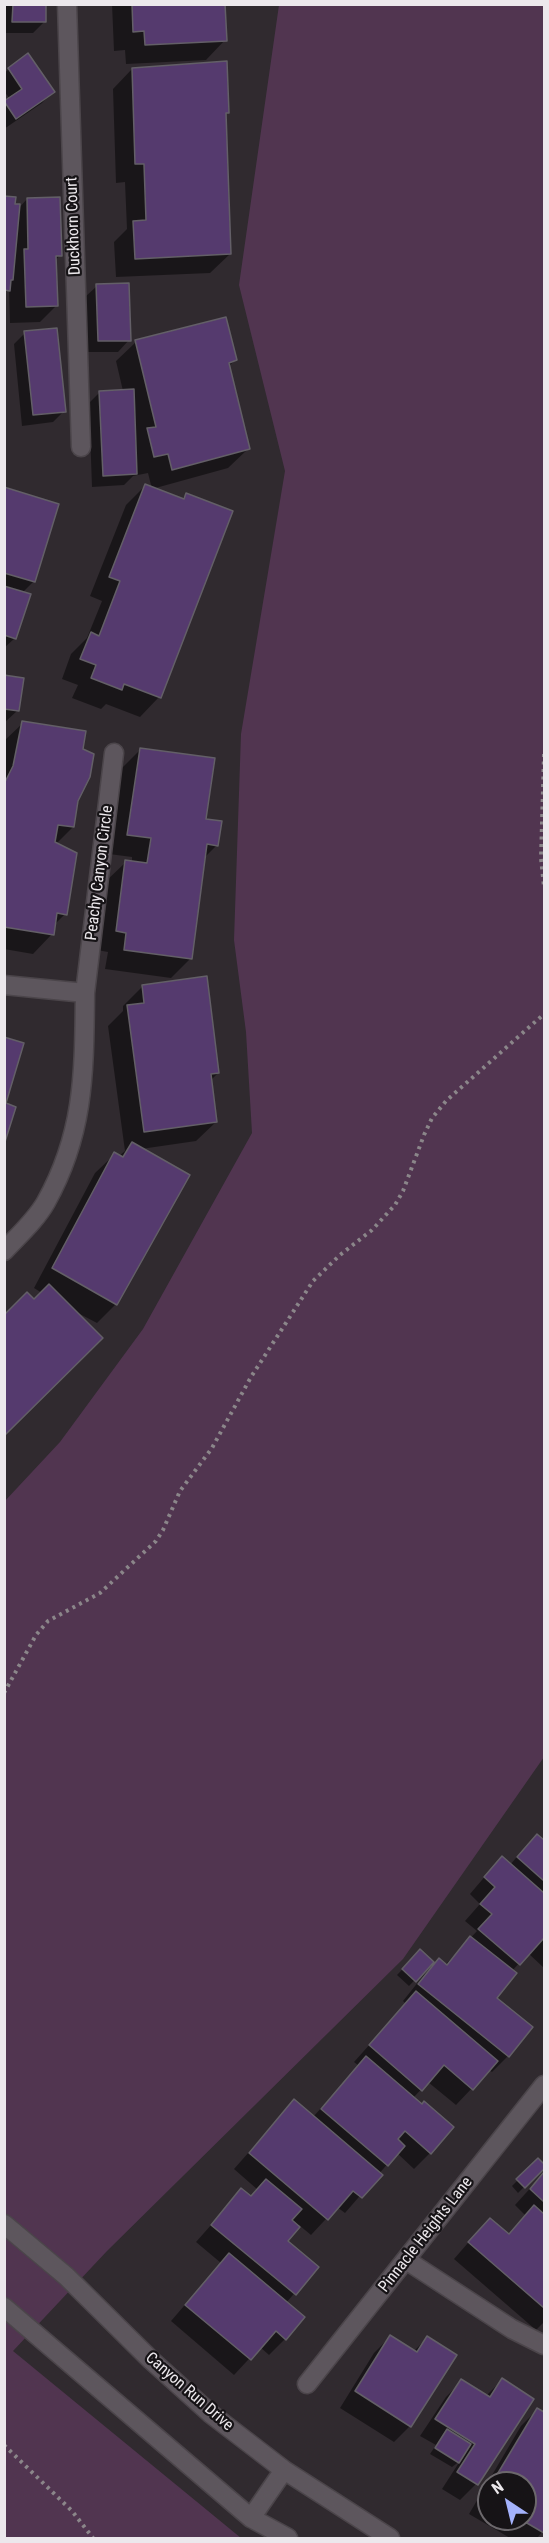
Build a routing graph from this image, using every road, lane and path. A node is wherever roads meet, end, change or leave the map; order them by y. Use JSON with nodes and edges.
{"nodes":[{"id":1,"x":67,"y":4,"type":"edge"},
{"id":2,"x":81,"y":447,"type":"dead end"},
{"id":3,"x":114,"y":753,"type":"dead end"},
{"id":4,"x":544,"y":754,"type":"edge"},
{"id":5,"x":544,"y":887,"type":"edge"},
{"id":6,"x":4,"y":985,"type":"edge"},
{"id":7,"x":85,"y":993,"type":"junction"},
{"id":8,"x":544,"y":1014,"type":"edge"},
{"id":9,"x":4,"y":1251,"type":"edge"},
{"id":10,"x":4,"y":1693,"type":"edge"},
{"id":11,"x":544,"y":2085,"type":"edge"},
{"id":12,"x":4,"y":2224,"type":"edge"},
{"id":13,"x":406,"y":2260,"type":"junction"},
{"id":14,"x":4,"y":2307,"type":"edge"},
{"id":15,"x":544,"y":2345,"type":"edge"},
{"id":16,"x":307,"y":2384,"type":"dead end"},
{"id":17,"x":4,"y":2445,"type":"edge"},
{"id":18,"x":284,"y":2470,"type":"junction"},
{"id":19,"x":251,"y":2518,"type":"junction"},
{"id":20,"x":93,"y":2538,"type":"edge"},
{"id":21,"x":288,"y":2538,"type":"edge"},
{"id":22,"x":390,"y":2538,"type":"edge"}],
"edges":[{"from":1,"to":2,"type":"street","name":"Duckhorn Court"},
{"from":3,"to":7,"type":"street","name":"Peachy Canyon Circle"},
{"from":4,"to":5,"type":"path"},
{"from":6,"to":7,"type":"street"},
{"from":7,"to":9,"type":"street","name":"Peachy Canyon Circle"},
{"from":8,"to":10,"type":"path"},
{"from":11,"to":13,"type":"street","name":"Pinnacle Heights Lane"},
{"from":12,"to":18,"type":"street","name":"Canyon Run Drive"},
{"from":13,"to":15,"type":"street"},
{"from":13,"to":16,"type":"street","name":"Pinnacle Heights Lane"},
{"from":14,"to":19,"type":"street"},
{"from":17,"to":20,"type":"path"},
{"from":18,"to":19,"type":"street"},
{"from":18,"to":22,"type":"street","name":"Canyon Run Drive"},
{"from":19,"to":21,"type":"street"}]}
